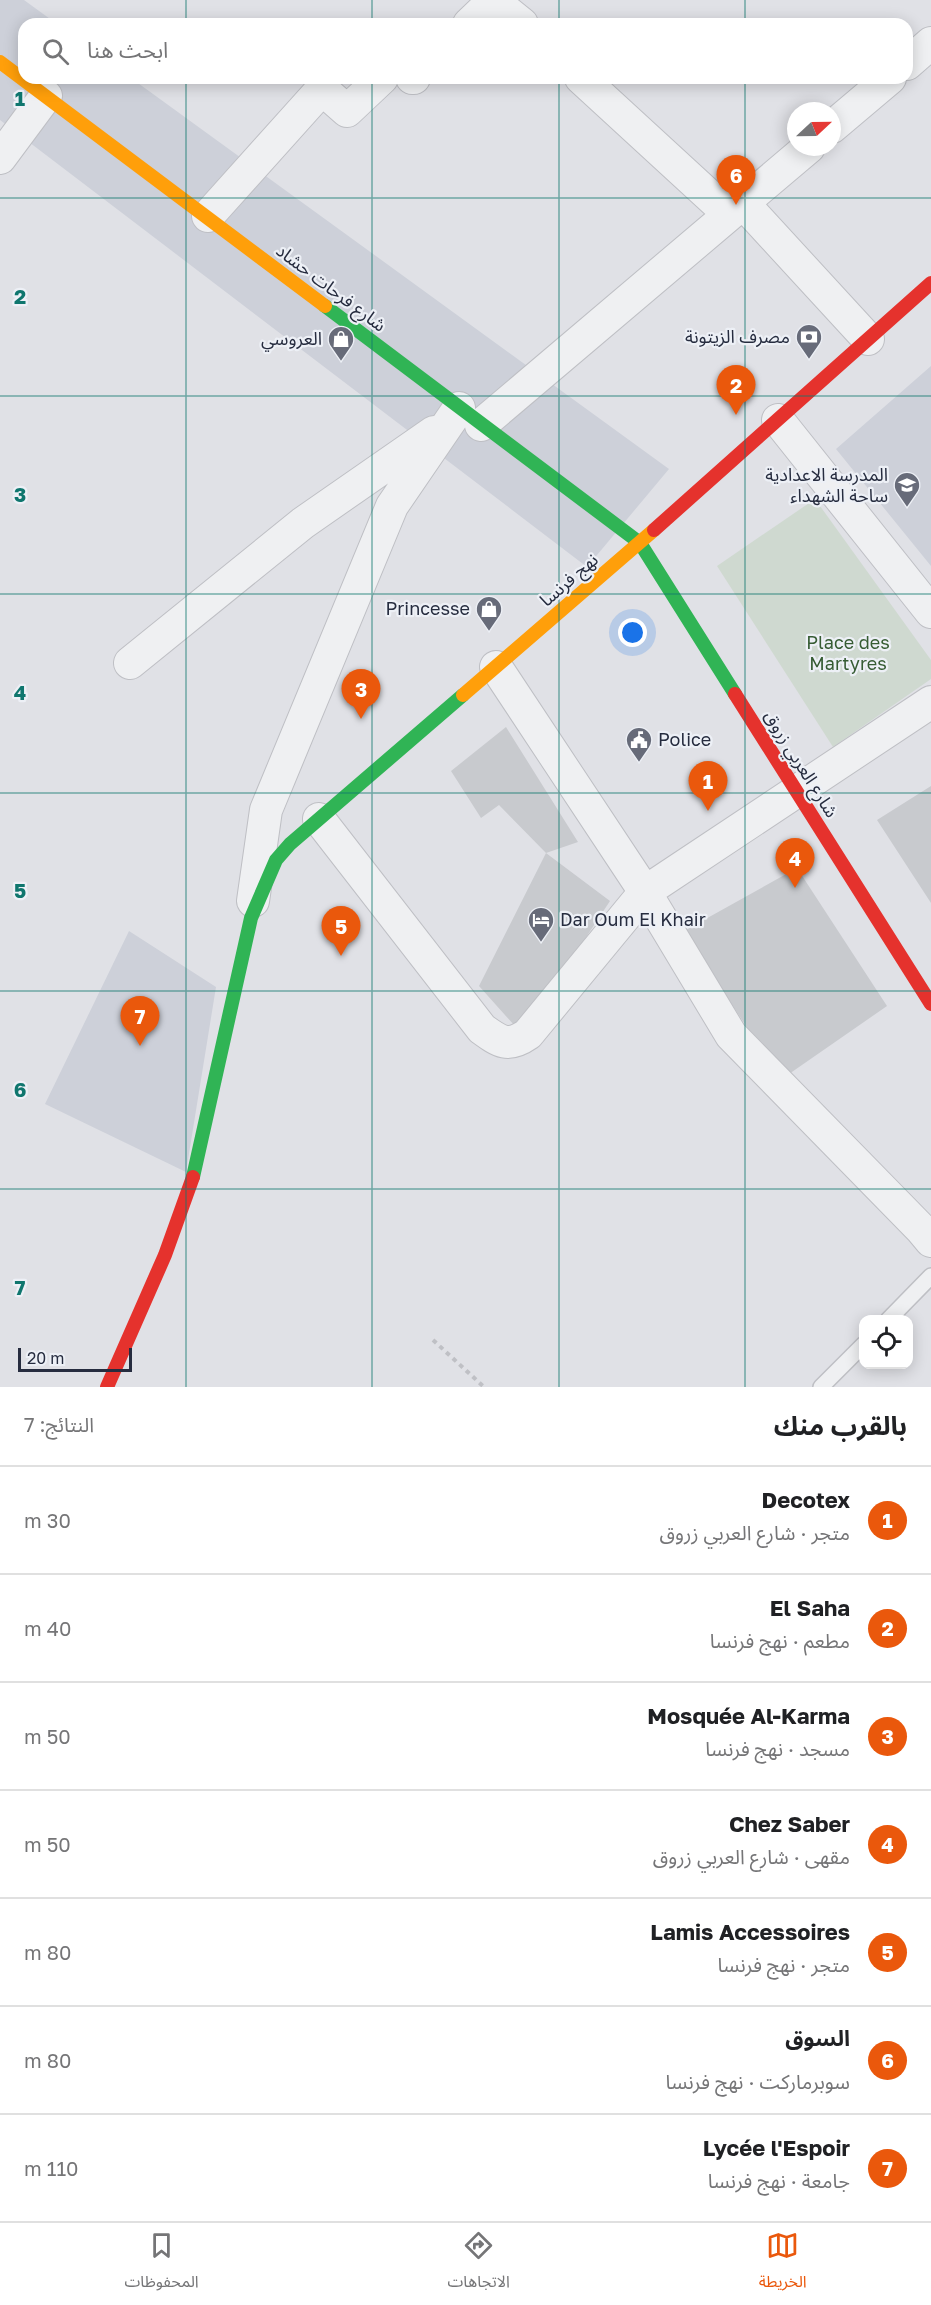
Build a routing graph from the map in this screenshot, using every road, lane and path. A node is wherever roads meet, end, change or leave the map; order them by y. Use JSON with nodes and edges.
{"nodes":[{"id":1,"x":475,"y":18,"type":"edge"},
{"id":2,"x":515,"y":18,"type":"edge"},
{"id":3,"x":931,"y":43,"type":"edge"},
{"id":4,"x":913,"y":59,"type":"edge"},
{"id":5,"x":0,"y":62,"type":"edge"},
{"id":6,"x":18,"y":75,"type":"edge"},
{"id":7,"x":30,"y":84,"type":"edge"},
{"id":8,"x":376,"y":84,"type":"edge"},
{"id":9,"x":588,"y":84,"type":"edge"},
{"id":10,"x":883,"y":84,"type":"edge"},
{"id":11,"x":46,"y":96,"type":"junction"},
{"id":12,"x":841,"y":119,"type":"edge"},
{"id":13,"x":798,"y":156,"type":"edge"},
{"id":14,"x":0,"y":158,"type":"edge"},
{"id":15,"x":736,"y":209,"type":"junction"},
{"id":16,"x":208,"y":216,"type":"junction"},
{"id":17,"x":931,"y":283,"type":"edge"},
{"id":18,"x":868,"y":339,"type":"junction"},
{"id":19,"x":464,"y":418,"type":"junction"},
{"id":20,"x":778,"y":420,"type":"junction"},
{"id":21,"x":640,"y":543,"type":"junction"},
{"id":22,"x":931,"y":612,"type":"edge"},
{"id":23,"x":130,"y":663,"type":"dead end"},
{"id":24,"x":496,"y":667,"type":"junction"},
{"id":25,"x":931,"y":702,"type":"edge"},
{"id":26,"x":797,"y":791,"type":"junction"},
{"id":27,"x":319,"y":819,"type":"junction"},
{"id":28,"x":645,"y":892,"type":"junction"},
{"id":29,"x":251,"y":918,"type":"junction"},
{"id":30,"x":931,"y":1004,"type":"edge"},
{"id":31,"x":931,"y":1241,"type":"edge"},
{"id":32,"x":931,"y":1276,"type":"edge"},
{"id":33,"x":893,"y":1315,"type":"edge"},
{"id":34,"x":433,"y":1340,"type":"dead end"},
{"id":35,"x":859,"y":1349,"type":"edge"},
{"id":36,"x":107,"y":1387,"type":"edge"},
{"id":37,"x":484,"y":1387,"type":"edge"},
{"id":38,"x":820,"y":1387,"type":"edge"}],
"edges":[{"from":1,"to":2,"type":"street"},
{"from":3,"to":4,"type":"street"},
{"from":5,"to":6,"type":"street","name":"شارع فرحات حشاد"},
{"from":7,"to":11,"type":"street","name":"شارع فرحات حشاد"},
{"from":8,"to":16,"type":"street"},
{"from":9,"to":15,"type":"street"},
{"from":10,"to":12,"type":"street"},
{"from":11,"to":14,"type":"street"},
{"from":11,"to":16,"type":"street","name":"شارع فرحات حشاد"},
{"from":13,"to":15,"type":"street"},
{"from":15,"to":18,"type":"street"},
{"from":15,"to":19,"type":"street"},
{"from":16,"to":19,"type":"street","name":"شارع فرحات حشاد"},
{"from":17,"to":18,"type":"street","name":"نهج فرنسا"},
{"from":18,"to":20,"type":"street","name":"نهج فرنسا"},
{"from":19,"to":21,"type":"street","name":"شارع فرحات حشاد"},
{"from":19,"to":23,"type":"street"},
{"from":19,"to":29,"type":"street"},
{"from":20,"to":21,"type":"street","name":"نهج فرنسا"},
{"from":20,"to":22,"type":"street"},
{"from":21,"to":24,"type":"street","name":"نهج فرنسا"},
{"from":21,"to":26,"type":"street","name":"شارع العربي زروق"},
{"from":24,"to":27,"type":"street","name":"نهج فرنسا"},
{"from":24,"to":28,"type":"street"},
{"from":25,"to":26,"type":"street"},
{"from":26,"to":28,"type":"street"},
{"from":26,"to":30,"type":"street","name":"شارع العربي زروق"},
{"from":27,"to":28,"type":"street"},
{"from":27,"to":29,"type":"street","name":"نهج فرنسا"},
{"from":28,"to":31,"type":"street"},
{"from":29,"to":36,"type":"street","name":"نهج فرنسا"},
{"from":32,"to":33,"type":"lane"},
{"from":34,"to":37,"type":"path"},
{"from":35,"to":38,"type":"lane"}]}
